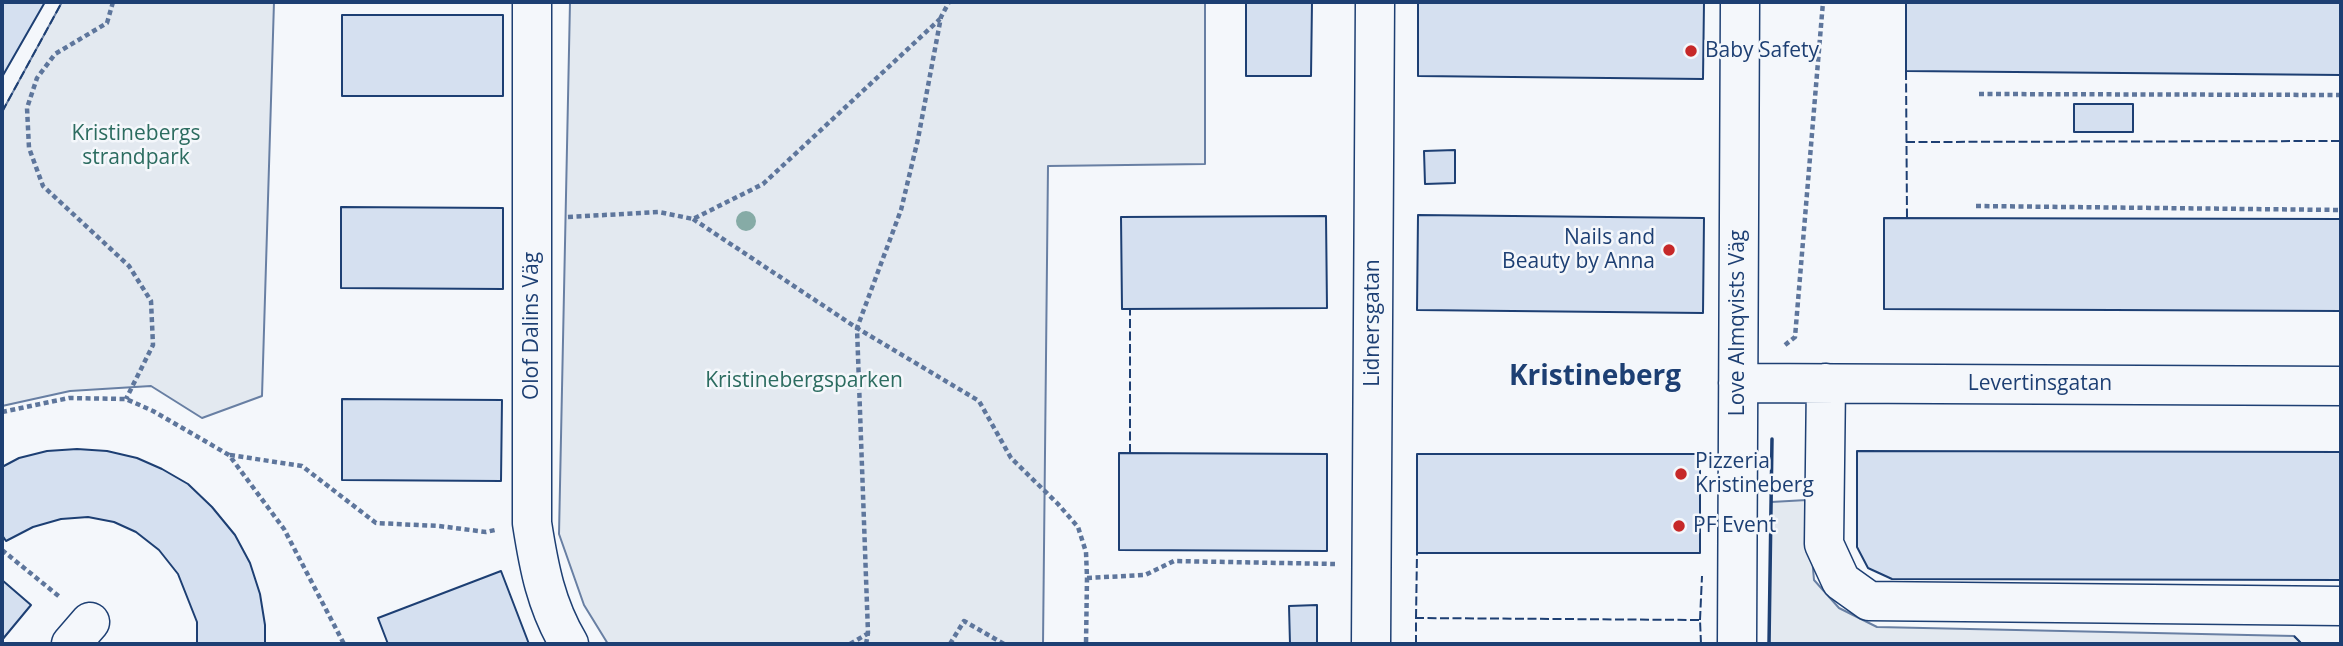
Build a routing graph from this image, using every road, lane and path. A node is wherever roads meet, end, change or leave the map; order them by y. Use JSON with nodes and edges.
{"nodes":[{"id":1,"x":113,"y":2,"type":"edge"},
{"id":2,"x":532,"y":2,"type":"edge"},
{"id":3,"x":949,"y":2,"type":"edge"},
{"id":4,"x":1375,"y":2,"type":"edge"},
{"id":5,"x":1740,"y":2,"type":"edge"},
{"id":6,"x":1824,"y":2,"type":"edge"},
{"id":7,"x":941,"y":18,"type":"junction"},
{"id":8,"x":1979,"y":94,"type":"dead end"},
{"id":9,"x":2341,"y":95,"type":"edge"},
{"id":10,"x":1976,"y":206,"type":"dead end"},
{"id":11,"x":2341,"y":211,"type":"edge"},
{"id":12,"x":557,"y":218,"type":"dead end"},
{"id":13,"x":693,"y":219,"type":"junction"},
{"id":14,"x":857,"y":328,"type":"junction"},
{"id":15,"x":1738,"y":383,"type":"junction"},
{"id":16,"x":1826,"y":383,"type":"junction"},
{"id":17,"x":2341,"y":386,"type":"edge"},
{"id":18,"x":126,"y":399,"type":"junction"},
{"id":19,"x":2,"y":412,"type":"edge"},
{"id":20,"x":229,"y":455,"type":"junction"},
{"id":21,"x":486,"y":532,"type":"dead end"},
{"id":22,"x":1371,"y":565,"type":"junction"},
{"id":23,"x":1087,"y":578,"type":"junction"},
{"id":24,"x":2341,"y":606,"type":"edge"},
{"id":25,"x":868,"y":633,"type":"junction"},
{"id":26,"x":344,"y":644,"type":"edge"},
{"id":27,"x":569,"y":644,"type":"edge"},
{"id":28,"x":850,"y":644,"type":"edge"},
{"id":29,"x":866,"y":644,"type":"edge"},
{"id":30,"x":950,"y":644,"type":"edge"},
{"id":31,"x":1004,"y":644,"type":"edge"},
{"id":32,"x":1086,"y":644,"type":"edge"},
{"id":33,"x":1371,"y":644,"type":"edge"},
{"id":34,"x":1737,"y":644,"type":"edge"}],
"edges":[{"from":1,"to":18,"type":"path"},
{"from":2,"to":27,"type":"street","name":"Olof Dalins Väg"},
{"from":3,"to":7,"type":"path"},
{"from":4,"to":22,"type":"street","name":"Lidnersgatan"},
{"from":5,"to":15,"type":"street","name":"Love Almqvists Väg"},
{"from":6,"to":15,"type":"path"},
{"from":7,"to":13,"type":"path"},
{"from":7,"to":14,"type":"path"},
{"from":8,"to":9,"type":"path"},
{"from":10,"to":11,"type":"path"},
{"from":12,"to":13,"type":"path"},
{"from":13,"to":14,"type":"path"},
{"from":14,"to":23,"type":"path"},
{"from":14,"to":25,"type":"path"},
{"from":15,"to":16,"type":"street","name":"Levertinsgatan"},
{"from":15,"to":34,"type":"street","name":"Love Almqvists Väg"},
{"from":16,"to":17,"type":"street","name":"Levertinsgatan"},
{"from":16,"to":24,"type":"street"},
{"from":18,"to":19,"type":"path"},
{"from":18,"to":20,"type":"path"},
{"from":20,"to":21,"type":"path"},
{"from":20,"to":26,"type":"path"},
{"from":22,"to":23,"type":"path"},
{"from":22,"to":33,"type":"street","name":"Lidnersgatan"},
{"from":23,"to":32,"type":"path"},
{"from":25,"to":28,"type":"path"},
{"from":25,"to":29,"type":"path"},
{"from":30,"to":31,"type":"path"}]}
